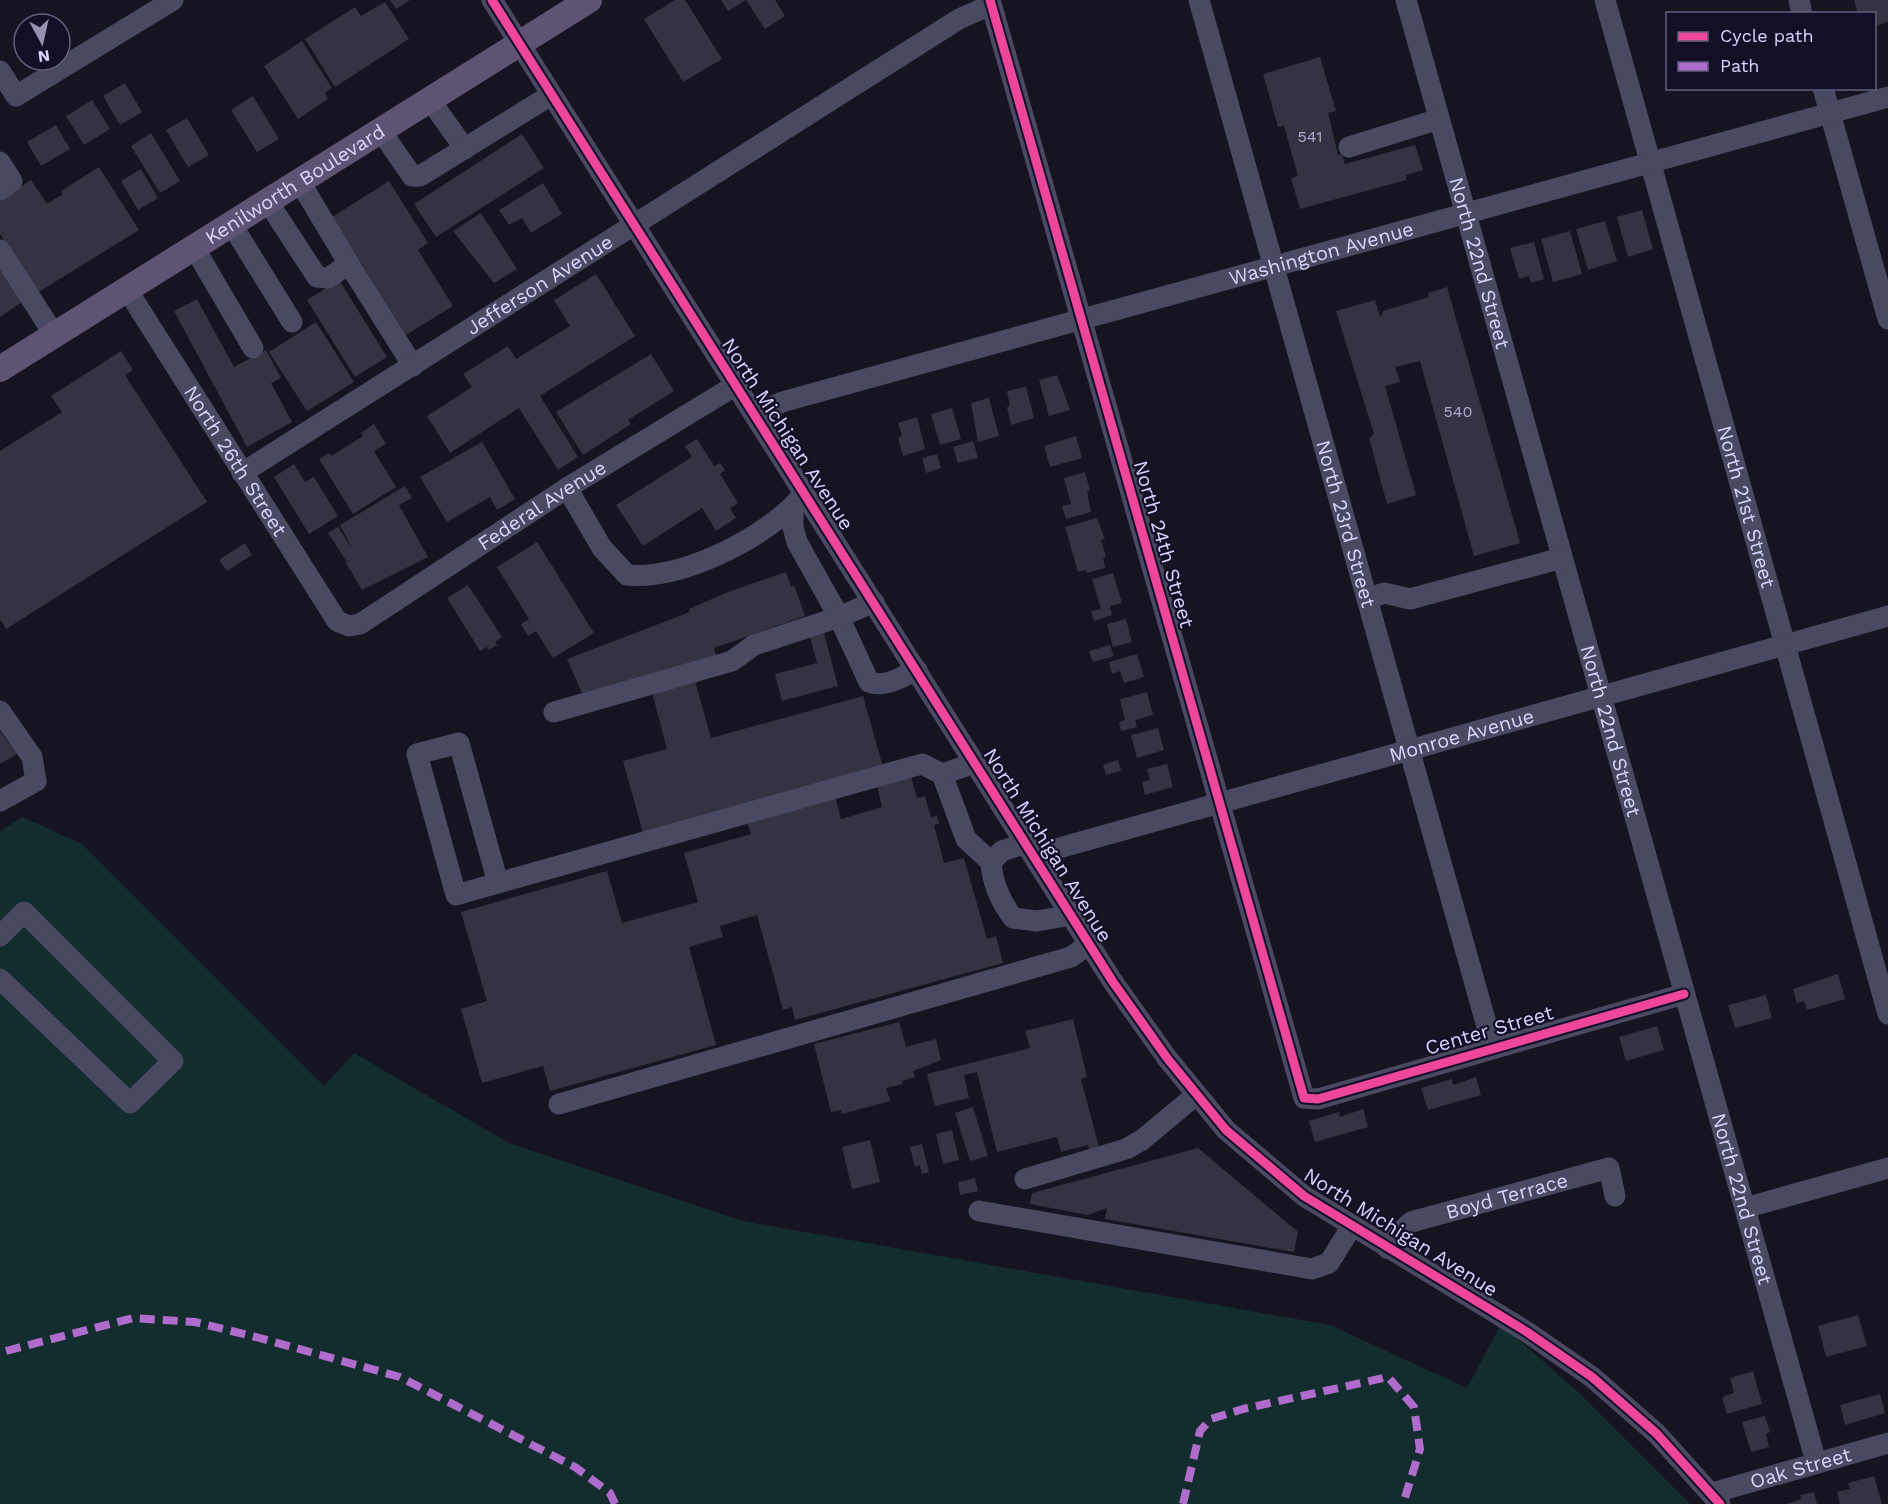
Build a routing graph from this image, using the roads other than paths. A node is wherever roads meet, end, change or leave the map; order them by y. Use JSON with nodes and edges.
{"nodes":[{"id":1,"x":173,"y":0,"type":"edge"},
{"id":2,"x":492,"y":0,"type":"edge"},
{"id":3,"x":589,"y":0,"type":"edge"},
{"id":4,"x":1199,"y":0,"type":"edge"},
{"id":5,"x":1406,"y":0,"type":"edge"},
{"id":6,"x":1605,"y":0,"type":"edge"},
{"id":7,"x":991,"y":2,"type":"edge"},
{"id":8,"x":519,"y":44,"type":"junction"},
{"id":9,"x":0,"y":71,"type":"edge"},
{"id":10,"x":1824,"y":90,"type":"edge"},
{"id":11,"x":551,"y":95,"type":"junction"},
{"id":12,"x":1888,"y":97,"type":"edge"},
{"id":13,"x":430,"y":100,"type":"junction"},
{"id":14,"x":1830,"y":113,"type":"junction"},
{"id":15,"x":1439,"y":119,"type":"junction"},
{"id":16,"x":381,"y":131,"type":"junction"},
{"id":17,"x":1349,"y":147,"type":"dead end"},
{"id":18,"x":465,"y":149,"type":"junction"},
{"id":19,"x":0,"y":162,"type":"edge"},
{"id":20,"x":1650,"y":162,"type":"junction"},
{"id":21,"x":300,"y":182,"type":"junction"},
{"id":22,"x":0,"y":190,"type":"edge"},
{"id":23,"x":268,"y":202,"type":"junction"},
{"id":24,"x":1466,"y":213,"type":"junction"},
{"id":25,"x":232,"y":225,"type":"junction"},
{"id":26,"x":633,"y":227,"type":"junction"},
{"id":27,"x":195,"y":249,"type":"junction"},
{"id":28,"x":0,"y":250,"type":"edge"},
{"id":29,"x":349,"y":264,"type":"junction"},
{"id":30,"x":1274,"y":267,"type":"junction"},
{"id":31,"x":128,"y":291,"type":"junction"},
{"id":32,"x":1888,"y":319,"type":"edge"},
{"id":33,"x":1082,"y":321,"type":"junction"},
{"id":34,"x":292,"y":322,"type":"dead end"},
{"id":35,"x":55,"y":336,"type":"junction"},
{"id":36,"x":253,"y":348,"type":"dead end"},
{"id":37,"x":413,"y":366,"type":"junction"},
{"id":38,"x":0,"y":369,"type":"edge"},
{"id":39,"x":736,"y":385,"type":"junction"},
{"id":40,"x":756,"y":414,"type":"junction"},
{"id":41,"x":242,"y":473,"type":"junction"},
{"id":42,"x":567,"y":488,"type":"junction"},
{"id":43,"x":799,"y":499,"type":"junction"},
{"id":44,"x":1562,"y":558,"type":"junction"},
{"id":45,"x":1367,"y":599,"type":"junction"},
{"id":46,"x":874,"y":602,"type":"junction"},
{"id":47,"x":1888,"y":615,"type":"edge"},
{"id":48,"x":839,"y":617,"type":"junction"},
{"id":49,"x":349,"y":626,"type":"joint"},
{"id":50,"x":1785,"y":644,"type":"junction"},
{"id":51,"x":917,"y":670,"type":"junction"},
{"id":52,"x":1600,"y":696,"type":"junction"},
{"id":53,"x":0,"y":711,"type":"edge"},
{"id":54,"x":554,"y":712,"type":"dead end"},
{"id":55,"x":1409,"y":749,"type":"junction"},
{"id":56,"x":975,"y":763,"type":"junction"},
{"id":57,"x":942,"y":774,"type":"junction"},
{"id":58,"x":0,"y":801,"type":"edge"},
{"id":59,"x":1220,"y":801,"type":"junction"},
{"id":60,"x":1030,"y":849,"type":"junction"},
{"id":61,"x":991,"y":862,"type":"junction"},
{"id":62,"x":498,"y":883,"type":"junction"},
{"id":63,"x":1071,"y":915,"type":"junction"},
{"id":64,"x":2,"y":930,"type":"edge"},
{"id":65,"x":1089,"y":944,"type":"junction"},
{"id":66,"x":0,"y":979,"type":"edge"},
{"id":67,"x":1684,"y":994,"type":"junction"},
{"id":68,"x":1888,"y":1014,"type":"edge"},
{"id":69,"x":1493,"y":1048,"type":"junction"},
{"id":70,"x":1196,"y":1095,"type":"junction"},
{"id":71,"x":1305,"y":1098,"type":"joint"},
{"id":72,"x":559,"y":1104,"type":"dead end"},
{"id":73,"x":1888,"y":1168,"type":"edge"},
{"id":74,"x":1025,"y":1179,"type":"dead end"},
{"id":75,"x":1615,"y":1196,"type":"dead end"},
{"id":76,"x":1745,"y":1208,"type":"junction"},
{"id":77,"x":979,"y":1211,"type":"dead end"},
{"id":78,"x":1352,"y":1226,"type":"junction"},
{"id":79,"x":1387,"y":1248,"type":"junction"},
{"id":80,"x":1888,"y":1443,"type":"edge"},
{"id":81,"x":1816,"y":1462,"type":"junction"},
{"id":82,"x":1716,"y":1499,"type":"edge"}],
"edges":[{"from":1,"to":9,"type":"street"},
{"from":2,"to":8,"type":"street","name":"North Michigan Avenue"},
{"from":3,"to":8,"type":"main road","name":"Kenilworth Boulevard"},
{"from":4,"to":30,"type":"street","name":"North 23rd Street"},
{"from":5,"to":15,"type":"street","name":"North 22nd Street"},
{"from":6,"to":20,"type":"street","name":"North 21st Street"},
{"from":7,"to":26,"type":"street","name":"Jefferson Avenue"},
{"from":7,"to":33,"type":"street","name":"North 24th Street"},
{"from":8,"to":11,"type":"street","name":"North Michigan Avenue"},
{"from":8,"to":13,"type":"main road","name":"Kenilworth Boulevard"},
{"from":10,"to":14,"type":"street"},
{"from":11,"to":18,"type":"street"},
{"from":11,"to":26,"type":"street","name":"North Michigan Avenue"},
{"from":12,"to":14,"type":"street","name":"Washington Avenue"},
{"from":13,"to":16,"type":"main road","name":"Kenilworth Boulevard"},
{"from":13,"to":18,"type":"street"},
{"from":14,"to":20,"type":"street","name":"Washington Avenue"},
{"from":14,"to":32,"type":"street"},
{"from":15,"to":17,"type":"street"},
{"from":15,"to":24,"type":"street","name":"North 22nd Street"},
{"from":16,"to":18,"type":"street"},
{"from":16,"to":21,"type":"main road","name":"Kenilworth Boulevard"},
{"from":19,"to":22,"type":"street"},
{"from":20,"to":24,"type":"street","name":"Washington Avenue"},
{"from":20,"to":50,"type":"street","name":"North 21st Street"},
{"from":21,"to":23,"type":"main road","name":"Kenilworth Boulevard"},
{"from":21,"to":29,"type":"street"},
{"from":23,"to":25,"type":"main road","name":"Kenilworth Boulevard"},
{"from":23,"to":29,"type":"street"},
{"from":24,"to":30,"type":"street","name":"Washington Avenue"},
{"from":24,"to":44,"type":"street","name":"North 22nd Street"},
{"from":25,"to":27,"type":"main road","name":"Kenilworth Boulevard"},
{"from":25,"to":34,"type":"street"},
{"from":26,"to":37,"type":"street","name":"Jefferson Avenue"},
{"from":26,"to":39,"type":"street","name":"North Michigan Avenue"},
{"from":27,"to":31,"type":"main road","name":"Kenilworth Boulevard"},
{"from":27,"to":36,"type":"street"},
{"from":28,"to":35,"type":"street"},
{"from":29,"to":37,"type":"street"},
{"from":30,"to":33,"type":"street","name":"Washington Avenue"},
{"from":30,"to":45,"type":"street","name":"North 23rd Street"},
{"from":31,"to":35,"type":"main road","name":"Kenilworth Boulevard"},
{"from":31,"to":41,"type":"street","name":"North 26th Street"},
{"from":33,"to":40,"type":"street","name":"Washington Avenue"},
{"from":33,"to":59,"type":"street","name":"North 24th Street"},
{"from":35,"to":38,"type":"main road","name":"Kenilworth Boulevard"},
{"from":37,"to":41,"type":"street","name":"Jefferson Avenue"},
{"from":39,"to":40,"type":"street","name":"North Michigan Avenue"},
{"from":39,"to":42,"type":"street","name":"Federal Avenue"},
{"from":40,"to":43,"type":"street","name":"North Michigan Avenue"},
{"from":41,"to":49,"type":"street","name":"North 26th Street"},
{"from":42,"to":43,"type":"street"},
{"from":42,"to":49,"type":"street","name":"Federal Avenue"},
{"from":43,"to":46,"type":"street","name":"North Michigan Avenue"},
{"from":43,"to":48,"type":"street"},
{"from":44,"to":45,"type":"street"},
{"from":44,"to":52,"type":"street","name":"North 22nd Street"},
{"from":45,"to":55,"type":"street","name":"North 23rd Street"},
{"from":46,"to":48,"type":"street"},
{"from":46,"to":51,"type":"street","name":"North Michigan Avenue"},
{"from":47,"to":50,"type":"street","name":"Monroe Avenue"},
{"from":48,"to":51,"type":"street"},
{"from":48,"to":54,"type":"street"},
{"from":50,"to":52,"type":"street","name":"Monroe Avenue"},
{"from":50,"to":68,"type":"street","name":"North 21st Street"},
{"from":51,"to":56,"type":"street","name":"North Michigan Avenue"},
{"from":52,"to":55,"type":"street","name":"Monroe Avenue"},
{"from":52,"to":67,"type":"street","name":"North 22nd Street"},
{"from":53,"to":58,"type":"street"},
{"from":55,"to":59,"type":"street","name":"Monroe Avenue"},
{"from":55,"to":69,"type":"street","name":"North 23rd Street"},
{"from":56,"to":57,"type":"street"},
{"from":56,"to":60,"type":"street","name":"North Michigan Avenue"},
{"from":57,"to":61,"type":"street"},
{"from":57,"to":62,"type":"street"},
{"from":59,"to":60,"type":"street","name":"Monroe Avenue"},
{"from":59,"to":71,"type":"street","name":"North 24th Street"},
{"from":60,"to":61,"type":"street","name":"Monroe Avenue"},
{"from":60,"to":63,"type":"street","name":"North Michigan Avenue"},
{"from":61,"to":63,"type":"street"},
{"from":62,"to":62,"type":"street"},
{"from":63,"to":65,"type":"street","name":"North Michigan Avenue"},
{"from":64,"to":66,"type":"street"},
{"from":65,"to":70,"type":"street","name":"North Michigan Avenue"},
{"from":65,"to":72,"type":"street"},
{"from":67,"to":69,"type":"street","name":"Center Street"},
{"from":67,"to":76,"type":"street","name":"North 22nd Street"},
{"from":69,"to":71,"type":"street","name":"Center Street"},
{"from":70,"to":74,"type":"street"},
{"from":70,"to":78,"type":"street","name":"North Michigan Avenue"},
{"from":73,"to":76,"type":"street"},
{"from":75,"to":79,"type":"street","name":"Boyd Terrace"},
{"from":76,"to":81,"type":"street","name":"North 22nd Street"},
{"from":77,"to":78,"type":"street"},
{"from":78,"to":79,"type":"street","name":"North Michigan Avenue"},
{"from":79,"to":82,"type":"street","name":"North Michigan Avenue"},
{"from":80,"to":81,"type":"street","name":"Oak Street"},
{"from":81,"to":82,"type":"street","name":"Oak Street"}]}
